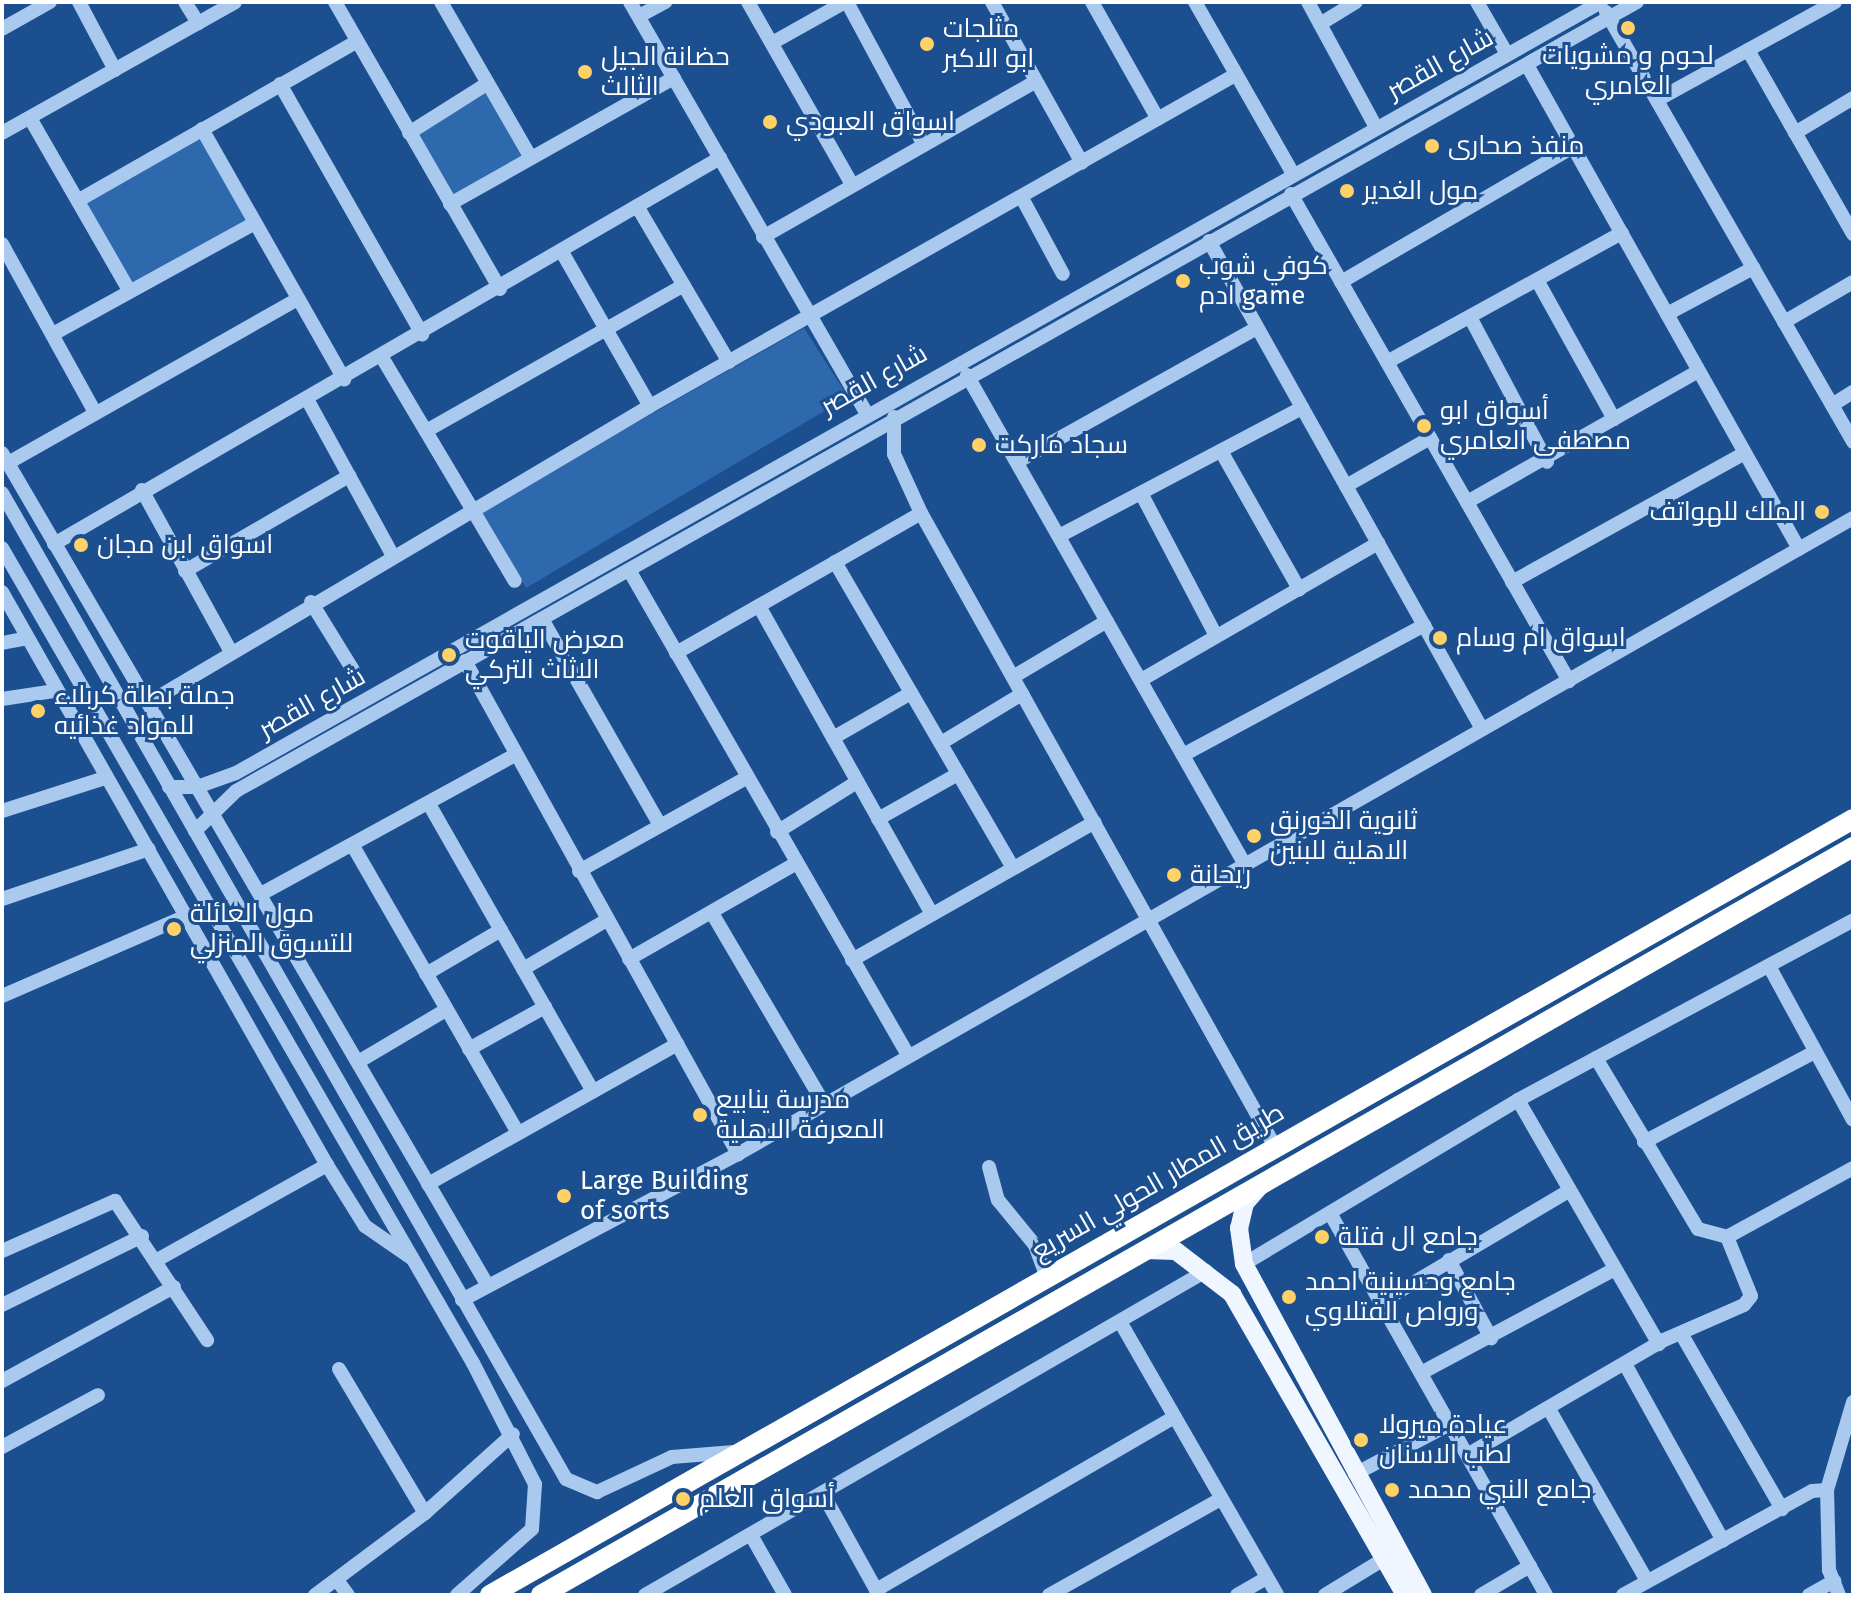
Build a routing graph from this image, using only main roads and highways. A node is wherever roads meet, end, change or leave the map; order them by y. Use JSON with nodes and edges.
{"nodes":[{"id":1,"x":1853,"y":819,"type":"edge"},
{"id":2,"x":1853,"y":847,"type":"edge"},
{"id":3,"x":1264,"y":1182,"type":"junction"},
{"id":4,"x":1139,"y":1252,"type":"junction"},
{"id":5,"x":1334,"y":1454,"type":"junction"},
{"id":6,"x":490,"y":1595,"type":"edge"},
{"id":7,"x":541,"y":1595,"type":"edge"},
{"id":8,"x":1405,"y":1595,"type":"edge"},
{"id":9,"x":1423,"y":1595,"type":"edge"}],
"edges":[{"from":1,"to":6,"type":"highway","name":"طريق المطار الحولي السريع"},
{"from":2,"to":3,"type":"highway","name":"طريق المطار الحولي السريع"},
{"from":3,"to":4,"type":"highway","name":"طريق المطار الحولي السريع"},
{"from":3,"to":5,"type":"main road"},
{"from":4,"to":5,"type":"main road"},
{"from":4,"to":7,"type":"highway","name":"طريق المطار الحولي السريع"},
{"from":5,"to":8,"type":"main road"},
{"from":5,"to":9,"type":"main road"}]}
